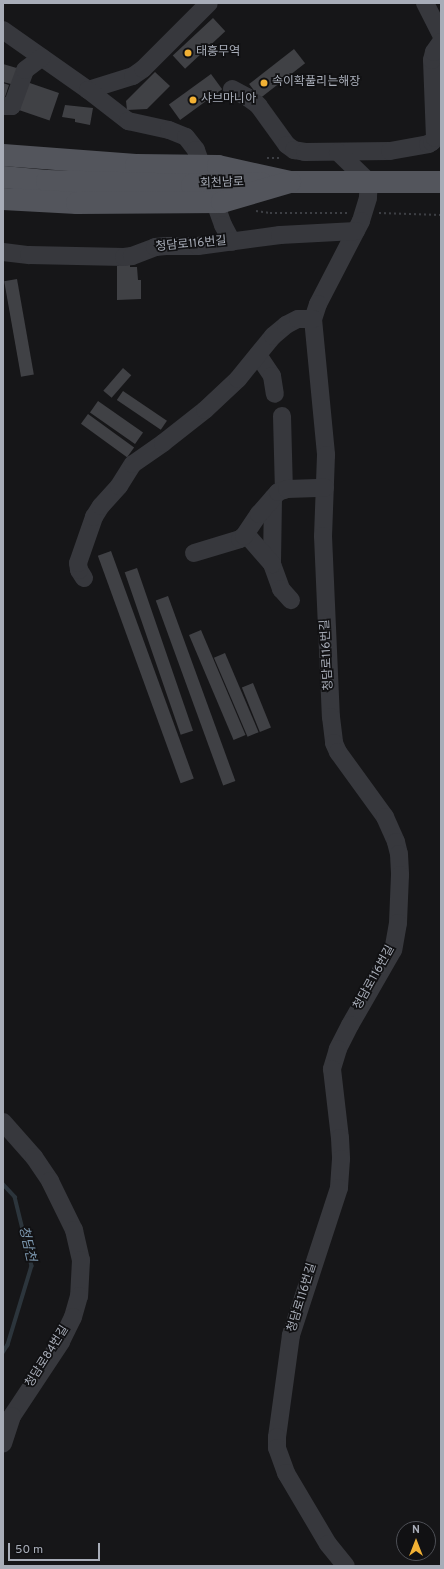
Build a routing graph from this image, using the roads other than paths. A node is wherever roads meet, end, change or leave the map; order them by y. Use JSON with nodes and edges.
{"nodes":[{"id":1,"x":209,"y":3,"type":"edge"},
{"id":2,"x":425,"y":3,"type":"edge"},
{"id":3,"x":3,"y":30,"type":"edge"},
{"id":4,"x":441,"y":35,"type":"edge"},
{"id":5,"x":441,"y":42,"type":"edge"},
{"id":6,"x":42,"y":58,"type":"junction"},
{"id":7,"x":232,"y":89,"type":"dead end"},
{"id":8,"x":88,"y":90,"type":"junction"},
{"id":9,"x":3,"y":106,"type":"edge"},
{"id":10,"x":338,"y":152,"type":"junction"},
{"id":11,"x":3,"y":155,"type":"edge"},
{"id":12,"x":3,"y":177,"type":"edge"},
{"id":13,"x":290,"y":182,"type":"junction"},
{"id":14,"x":369,"y":182,"type":"junction"},
{"id":15,"x":441,"y":182,"type":"edge"},
{"id":16,"x":3,"y":199,"type":"edge"},
{"id":17,"x":356,"y":231,"type":"junction"},
{"id":18,"x":232,"y":242,"type":"junction"},
{"id":19,"x":3,"y":252,"type":"edge"},
{"id":20,"x":312,"y":319,"type":"junction"},
{"id":21,"x":258,"y":355,"type":"junction"},
{"id":22,"x":275,"y":394,"type":"dead end"},
{"id":23,"x":282,"y":416,"type":"dead end"},
{"id":24,"x":326,"y":488,"type":"junction"},
{"id":25,"x":279,"y":494,"type":"junction"},
{"id":26,"x":246,"y":534,"type":"junction"},
{"id":27,"x":194,"y":553,"type":"dead end"},
{"id":28,"x":272,"y":564,"type":"junction"},
{"id":29,"x":84,"y":578,"type":"dead end"},
{"id":30,"x":291,"y":600,"type":"dead end"},
{"id":31,"x":3,"y":1122,"type":"edge"},
{"id":32,"x":3,"y":1444,"type":"edge"},
{"id":33,"x":346,"y":1566,"type":"edge"}],
"edges":[{"from":1,"to":8,"type":"street"},
{"from":2,"to":4,"type":"street"},
{"from":3,"to":6,"type":"street"},
{"from":5,"to":10,"type":"street"},
{"from":6,"to":8,"type":"street"},
{"from":6,"to":9,"type":"street"},
{"from":7,"to":10,"type":"street"},
{"from":8,"to":18,"type":"street"},
{"from":10,"to":14,"type":"street"},
{"from":11,"to":13,"type":"main road"},
{"from":12,"to":13,"type":"main road","name":"회천남로","bridge":true},
{"from":13,"to":14,"type":"main road","name":"회천남로"},
{"from":13,"to":16,"type":"main road","bridge":true},
{"from":14,"to":15,"type":"main road","name":"회천남로"},
{"from":14,"to":17,"type":"street","name":"청담로116번길"},
{"from":17,"to":18,"type":"street","name":"청담로116번길"},
{"from":17,"to":20,"type":"street","name":"청담로116번길"},
{"from":18,"to":19,"type":"street","name":"청담로116번길"},
{"from":20,"to":21,"type":"street"},
{"from":20,"to":24,"type":"street","name":"청담로116번길"},
{"from":21,"to":22,"type":"street"},
{"from":21,"to":29,"type":"street"},
{"from":23,"to":25,"type":"street"},
{"from":24,"to":25,"type":"street"},
{"from":24,"to":33,"type":"street","name":"청담로116번길"},
{"from":25,"to":26,"type":"street"},
{"from":25,"to":28,"type":"street"},
{"from":26,"to":27,"type":"street"},
{"from":26,"to":28,"type":"street"},
{"from":28,"to":30,"type":"street"},
{"from":31,"to":32,"type":"street","name":"청담로84번길"}]}
